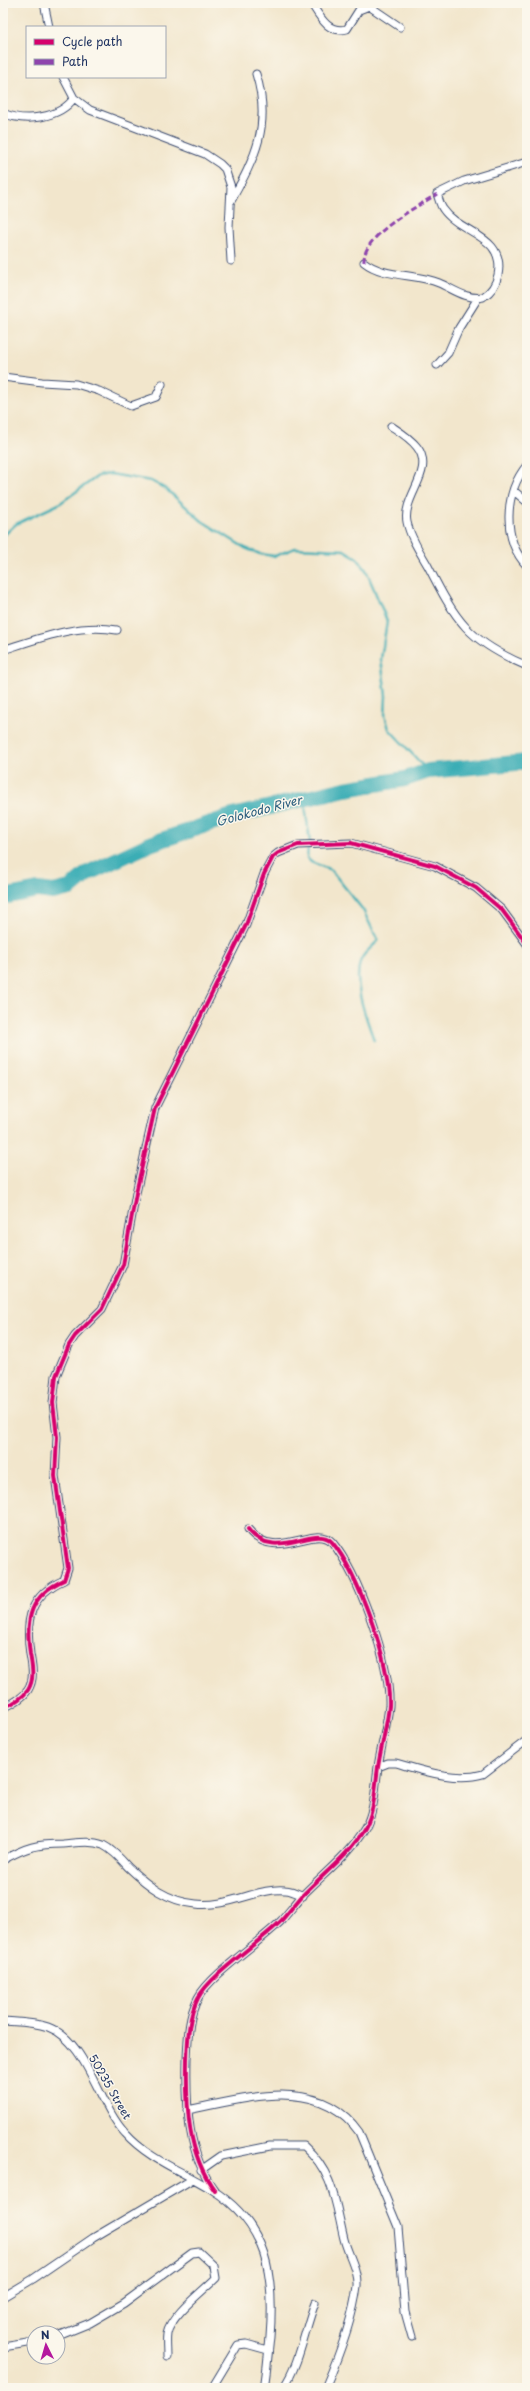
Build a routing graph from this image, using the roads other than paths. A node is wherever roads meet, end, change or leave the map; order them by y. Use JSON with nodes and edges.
{"nodes":[{"id":1,"x":44,"y":3,"type":"edge"},
{"id":2,"x":311,"y":3,"type":"edge"},
{"id":3,"x":49,"y":26,"type":"edge"},
{"id":4,"x":400,"y":27,"type":"dead end"},
{"id":5,"x":256,"y":74,"type":"dead end"},
{"id":6,"x":64,"y":78,"type":"edge"},
{"id":7,"x":74,"y":98,"type":"junction"},
{"id":8,"x":3,"y":113,"type":"edge"},
{"id":9,"x":527,"y":162,"type":"edge"},
{"id":10,"x":230,"y":203,"type":"junction"},
{"id":11,"x":231,"y":261,"type":"dead end"},
{"id":12,"x":364,"y":262,"type":"dead end"},
{"id":13,"x":478,"y":298,"type":"junction"},
{"id":14,"x":437,"y":365,"type":"dead end"},
{"id":15,"x":3,"y":377,"type":"edge"},
{"id":16,"x":162,"y":384,"type":"dead end"},
{"id":17,"x":391,"y":426,"type":"dead end"},
{"id":18,"x":527,"y":466,"type":"edge"},
{"id":19,"x":514,"y":491,"type":"junction"},
{"id":20,"x":527,"y":502,"type":"edge"},
{"id":21,"x":527,"y":566,"type":"edge"},
{"id":22,"x":117,"y":630,"type":"dead end"},
{"id":23,"x":3,"y":650,"type":"edge"},
{"id":24,"x":527,"y":666,"type":"edge"},
{"id":25,"x":527,"y":944,"type":"edge"},
{"id":26,"x":248,"y":1529,"type":"dead end"},
{"id":27,"x":3,"y":1708,"type":"edge"},
{"id":28,"x":527,"y":1740,"type":"edge"},
{"id":29,"x":378,"y":1767,"type":"junction"},
{"id":30,"x":3,"y":1860,"type":"edge"},
{"id":31,"x":303,"y":1896,"type":"junction"},
{"id":32,"x":3,"y":2021,"type":"edge"},
{"id":33,"x":187,"y":2110,"type":"junction"},
{"id":34,"x":201,"y":2170,"type":"junction"},
{"id":35,"x":193,"y":2179,"type":"junction"},
{"id":36,"x":215,"y":2192,"type":"junction"},
{"id":37,"x":3,"y":2297,"type":"edge"},
{"id":38,"x":315,"y":2303,"type":"dead end"},
{"id":39,"x":66,"y":2333,"type":"edge"},
{"id":40,"x":412,"y":2337,"type":"dead end"},
{"id":41,"x":26,"y":2343,"type":"edge"},
{"id":42,"x":3,"y":2347,"type":"edge"},
{"id":43,"x":268,"y":2350,"type":"junction"},
{"id":44,"x":167,"y":2356,"type":"dead end"},
{"id":45,"x":212,"y":2388,"type":"edge"},
{"id":46,"x":264,"y":2388,"type":"edge"},
{"id":47,"x":283,"y":2388,"type":"edge"},
{"id":48,"x":325,"y":2388,"type":"edge"}],
"edges":[{"from":1,"to":3,"type":"street"},
{"from":2,"to":4,"type":"street"},
{"from":5,"to":10,"type":"street"},
{"from":6,"to":7,"type":"street"},
{"from":7,"to":8,"type":"street"},
{"from":7,"to":10,"type":"street"},
{"from":9,"to":13,"type":"street"},
{"from":10,"to":11,"type":"street"},
{"from":12,"to":13,"type":"street"},
{"from":13,"to":14,"type":"street"},
{"from":15,"to":16,"type":"street"},
{"from":17,"to":24,"type":"street"},
{"from":18,"to":19,"type":"street"},
{"from":19,"to":20,"type":"street"},
{"from":19,"to":21,"type":"street"},
{"from":22,"to":23,"type":"street"},
{"from":25,"to":27,"type":"street"},
{"from":26,"to":29,"type":"street"},
{"from":28,"to":29,"type":"street"},
{"from":29,"to":31,"type":"street"},
{"from":30,"to":31,"type":"street"},
{"from":31,"to":33,"type":"street"},
{"from":32,"to":35,"type":"street","name":"50235 Street"},
{"from":33,"to":34,"type":"street"},
{"from":33,"to":40,"type":"street"},
{"from":34,"to":36,"type":"street"},
{"from":34,"to":48,"type":"street"},
{"from":35,"to":36,"type":"street","name":"50235 Street"},
{"from":35,"to":37,"type":"street"},
{"from":36,"to":43,"type":"street","name":"50235 Street"},
{"from":38,"to":47,"type":"street"},
{"from":39,"to":44,"type":"street"},
{"from":41,"to":42,"type":"street"},
{"from":43,"to":45,"type":"street"},
{"from":43,"to":46,"type":"street","name":"50235 Street"}]}
